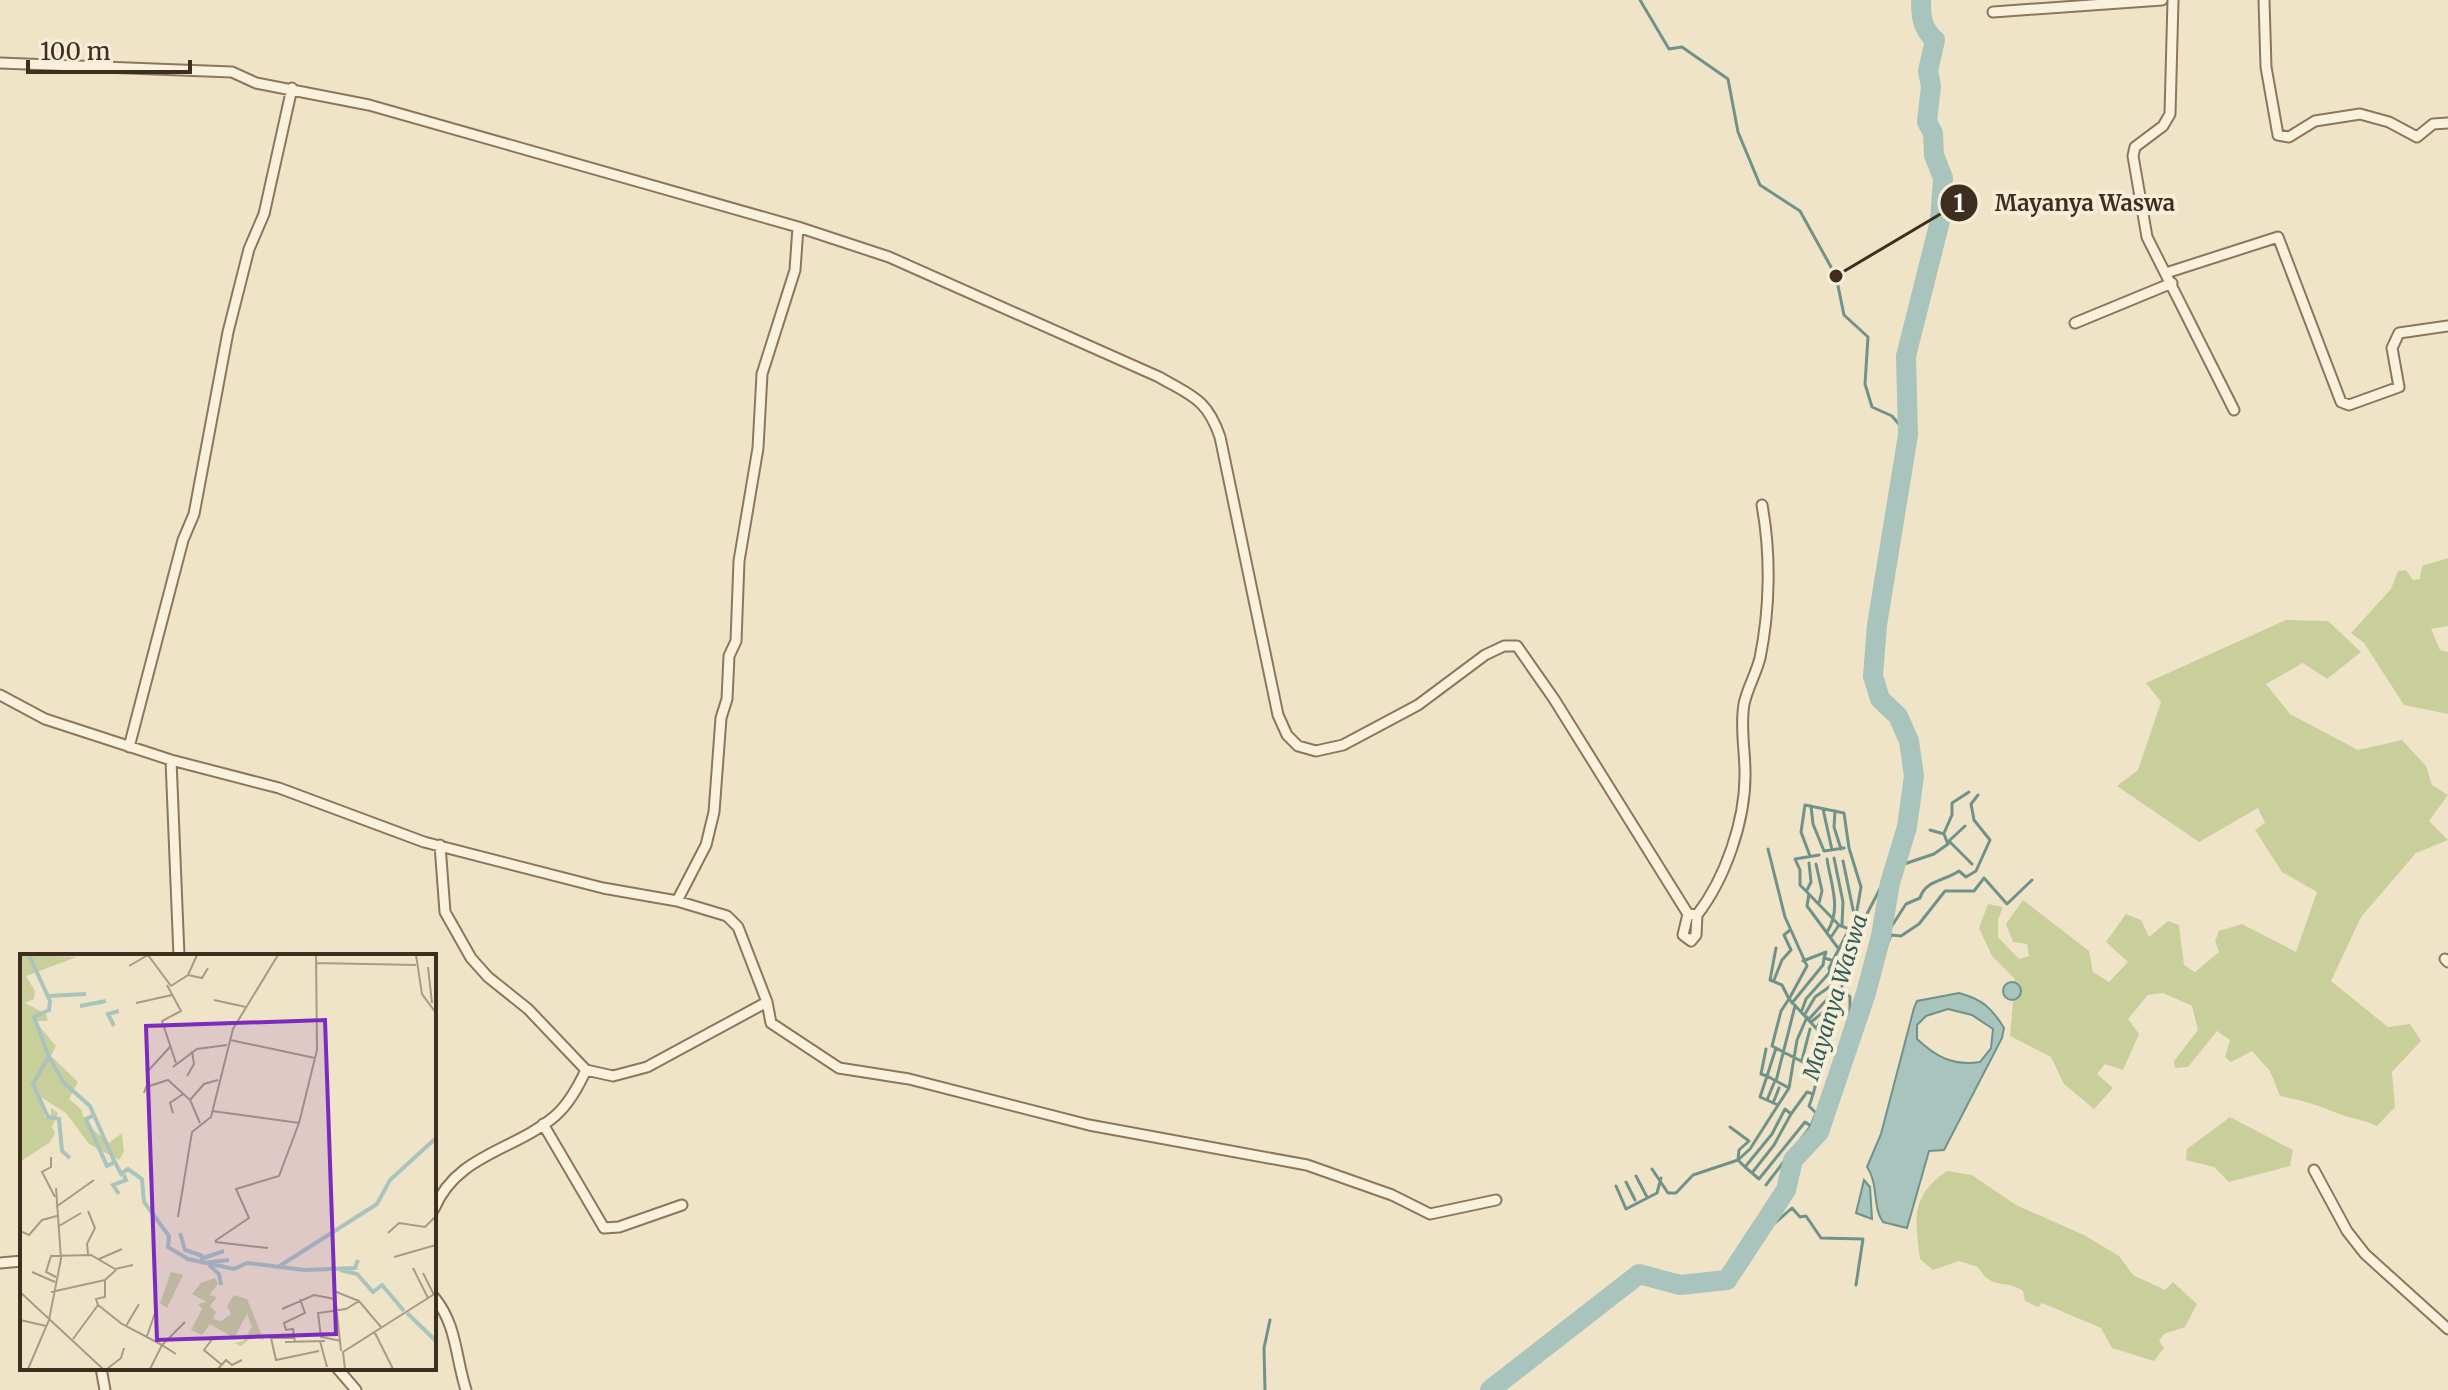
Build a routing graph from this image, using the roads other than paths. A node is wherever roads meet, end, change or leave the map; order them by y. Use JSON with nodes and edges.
{"nodes":[{"id":1,"x":2162,"y":0,"type":"edge"},
{"id":2,"x":2173,"y":0,"type":"edge"},
{"id":3,"x":2264,"y":0,"type":"edge"},
{"id":4,"x":2108,"y":3,"type":"edge"},
{"id":5,"x":1993,"y":12,"type":"dead end"},
{"id":6,"x":0,"y":63,"type":"edge"},
{"id":7,"x":292,"y":88,"type":"junction"},
{"id":8,"x":2448,"y":123,"type":"edge"},
{"id":9,"x":798,"y":227,"type":"junction"},
{"id":10,"x":2166,"y":273,"type":"junction"},
{"id":11,"x":2172,"y":283,"type":"junction"},
{"id":12,"x":2075,"y":323,"type":"dead end"},
{"id":13,"x":2448,"y":326,"type":"edge"},
{"id":14,"x":2234,"y":410,"type":"dead end"},
{"id":15,"x":1762,"y":505,"type":"dead end"},
{"id":16,"x":0,"y":695,"type":"edge"},
{"id":17,"x":129,"y":747,"type":"junction"},
{"id":18,"x":171,"y":760,"type":"junction"},
{"id":19,"x":440,"y":845,"type":"junction"},
{"id":20,"x":677,"y":901,"type":"junction"},
{"id":21,"x":179,"y":954,"type":"edge"},
{"id":22,"x":767,"y":1002,"type":"junction"},
{"id":23,"x":586,"y":1070,"type":"junction"},
{"id":24,"x":543,"y":1124,"type":"junction"},
{"id":25,"x":2314,"y":1170,"type":"dead end"},
{"id":26,"x":1496,"y":1200,"type":"dead end"},
{"id":27,"x":682,"y":1205,"type":"dead end"},
{"id":28,"x":436,"y":1206,"type":"edge"},
{"id":29,"x":20,"y":1261,"type":"edge"},
{"id":30,"x":0,"y":1263,"type":"edge"},
{"id":31,"x":436,"y":1300,"type":"edge"},
{"id":32,"x":2448,"y":1329,"type":"edge"},
{"id":33,"x":101,"y":1370,"type":"edge"},
{"id":34,"x":339,"y":1370,"type":"edge"},
{"id":35,"x":105,"y":1390,"type":"edge"},
{"id":36,"x":356,"y":1390,"type":"edge"},
{"id":37,"x":466,"y":1390,"type":"edge"}],
"edges":[{"from":1,"to":4,"type":"street"},
{"from":2,"to":10,"type":"street"},
{"from":3,"to":8,"type":"street"},
{"from":4,"to":5,"type":"street"},
{"from":6,"to":7,"type":"street"},
{"from":7,"to":9,"type":"street"},
{"from":7,"to":17,"type":"street"},
{"from":9,"to":15,"type":"street"},
{"from":9,"to":20,"type":"street"},
{"from":10,"to":11,"type":"street"},
{"from":10,"to":13,"type":"street"},
{"from":11,"to":12,"type":"street"},
{"from":11,"to":14,"type":"street"},
{"from":16,"to":17,"type":"street"},
{"from":17,"to":18,"type":"street"},
{"from":18,"to":19,"type":"street"},
{"from":18,"to":21,"type":"street"},
{"from":19,"to":20,"type":"street"},
{"from":19,"to":23,"type":"street"},
{"from":20,"to":22,"type":"street"},
{"from":22,"to":23,"type":"street"},
{"from":22,"to":26,"type":"street"},
{"from":23,"to":24,"type":"street"},
{"from":24,"to":27,"type":"street"},
{"from":24,"to":28,"type":"street"},
{"from":25,"to":32,"type":"street"},
{"from":29,"to":30,"type":"street"},
{"from":31,"to":37,"type":"street"},
{"from":33,"to":35,"type":"street"},
{"from":34,"to":36,"type":"street"}]}
